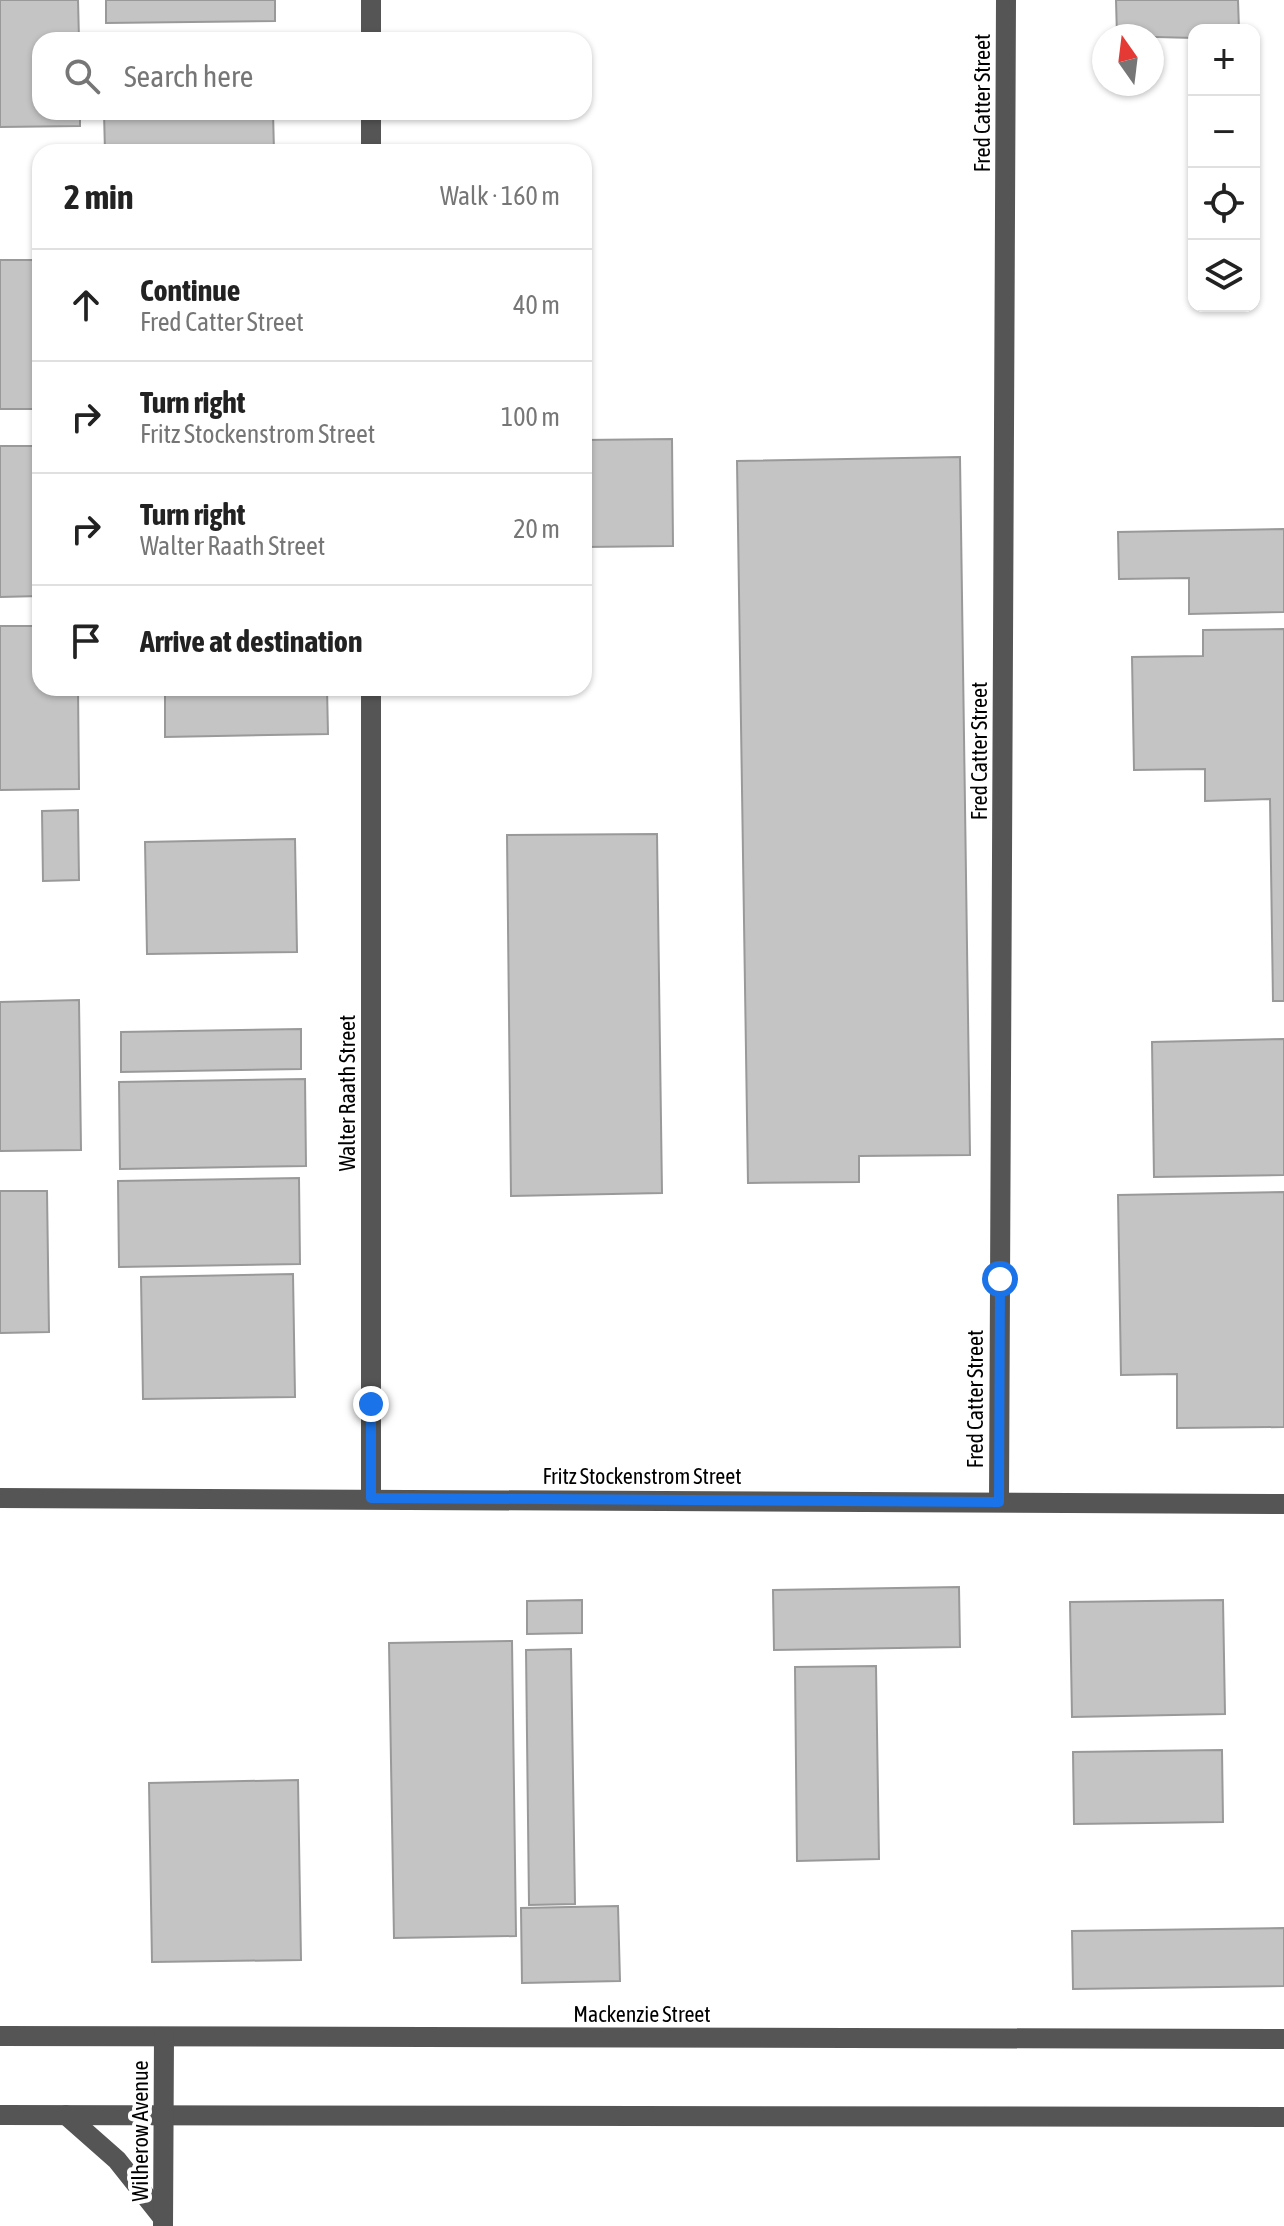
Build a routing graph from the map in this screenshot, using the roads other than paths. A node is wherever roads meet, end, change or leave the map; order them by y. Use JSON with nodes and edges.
{"nodes":[{"id":1,"x":371,"y":0,"type":"edge"},
{"id":2,"x":1006,"y":0,"type":"edge"},
{"id":3,"x":371,"y":32,"type":"edge"},
{"id":4,"x":371,"y":120,"type":"edge"},
{"id":5,"x":371,"y":144,"type":"edge"},
{"id":6,"x":371,"y":696,"type":"edge"},
{"id":7,"x":0,"y":1498,"type":"edge"},
{"id":8,"x":371,"y":1498,"type":"junction"},
{"id":9,"x":999,"y":1502,"type":"junction"},
{"id":10,"x":1284,"y":1504,"type":"edge"},
{"id":11,"x":0,"y":2036,"type":"edge"},
{"id":12,"x":164,"y":2037,"type":"junction"},
{"id":13,"x":1284,"y":2039,"type":"edge"},
{"id":14,"x":0,"y":2115,"type":"edge"},
{"id":15,"x":66,"y":2115,"type":"junction"},
{"id":16,"x":165,"y":2115,"type":"junction"},
{"id":17,"x":1284,"y":2117,"type":"edge"},
{"id":18,"x":163,"y":2222,"type":"edge"}],
"edges":[{"from":1,"to":3,"type":"street"},
{"from":2,"to":9,"type":"street","name":"Fred Catter Street"},
{"from":4,"to":5,"type":"street"},
{"from":6,"to":8,"type":"street","name":"Walter Raath Street"},
{"from":7,"to":8,"type":"street","name":"Fritz Stockenstrom Street"},
{"from":8,"to":9,"type":"street","name":"Fritz Stockenstrom Street"},
{"from":9,"to":10,"type":"street","name":"Fritz Stockenstrom Street"},
{"from":11,"to":12,"type":"street","name":"Mackenzie Street"},
{"from":12,"to":13,"type":"street","name":"Mackenzie Street"},
{"from":12,"to":16,"type":"street","name":"Wilherow Avenue"},
{"from":14,"to":15,"type":"street"},
{"from":15,"to":16,"type":"street"},
{"from":15,"to":18,"type":"street"},
{"from":16,"to":17,"type":"street"},
{"from":16,"to":18,"type":"street","name":"Wilherow Avenue"}]}
